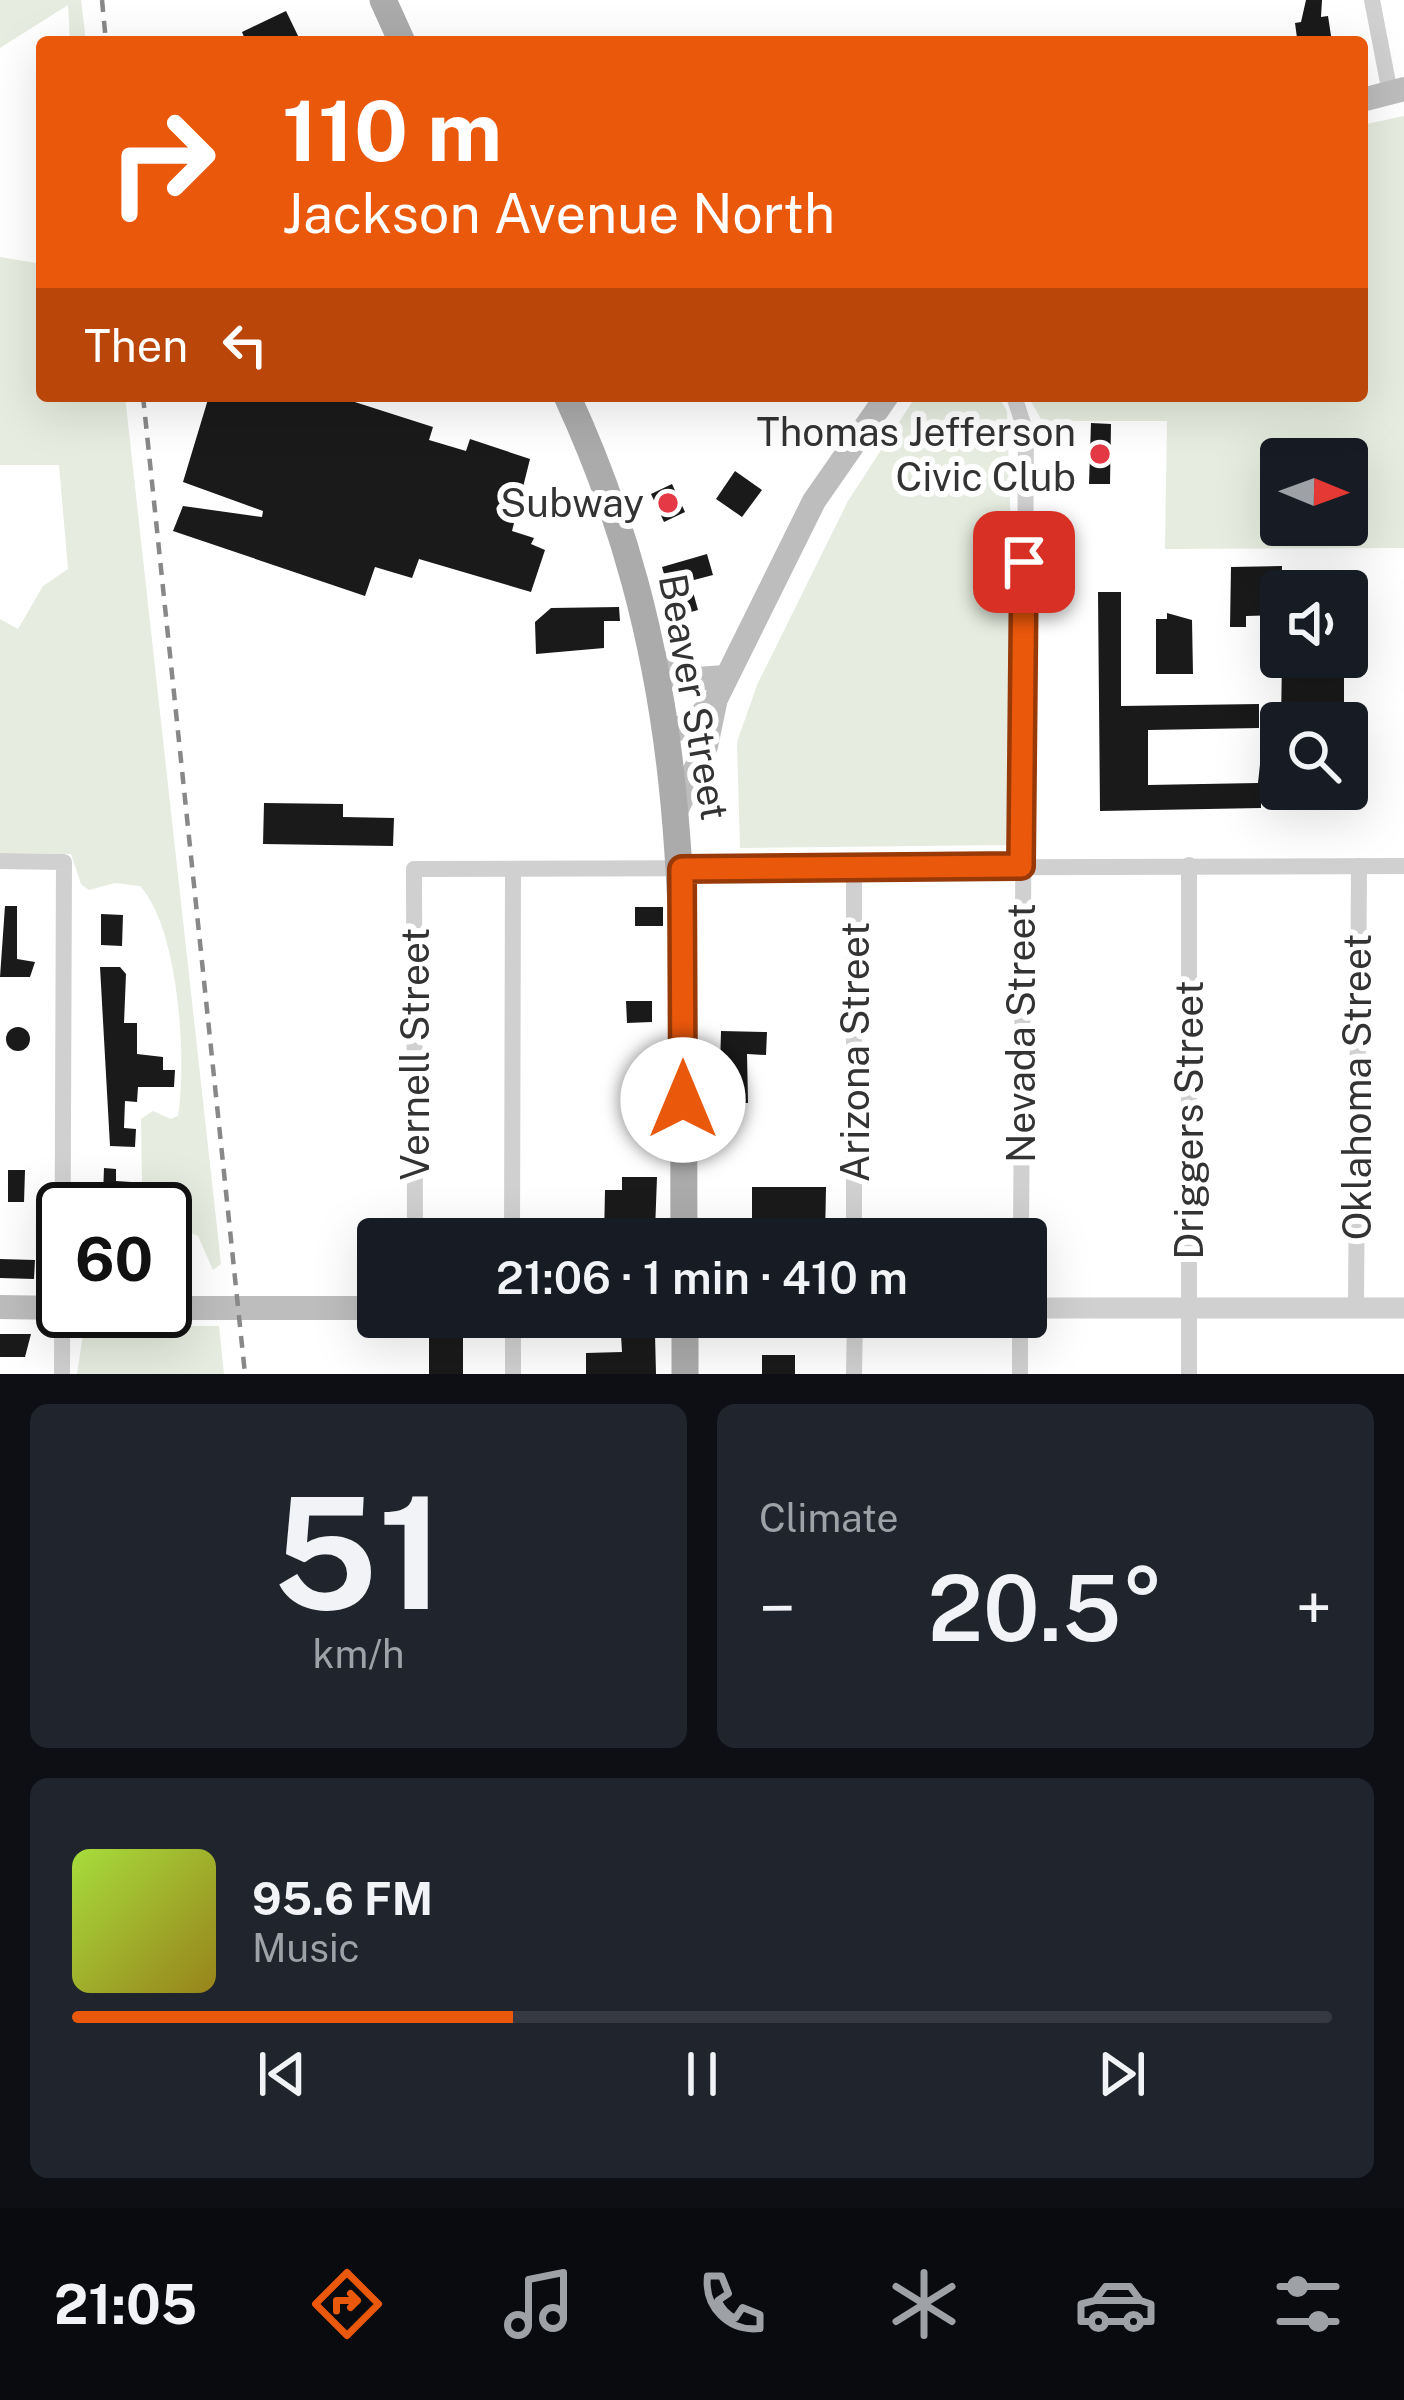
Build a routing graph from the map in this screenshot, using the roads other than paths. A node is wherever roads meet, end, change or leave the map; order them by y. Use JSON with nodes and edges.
{"nodes":[{"id":1,"x":382,"y":0,"type":"edge"},
{"id":2,"x":1372,"y":0,"type":"edge"},
{"id":3,"x":399,"y":36,"type":"edge"},
{"id":4,"x":1397,"y":91,"type":"edge"},
{"id":5,"x":570,"y":402,"type":"edge"},
{"id":6,"x":882,"y":402,"type":"edge"},
{"id":7,"x":1016,"y":402,"type":"edge"},
{"id":8,"x":656,"y":660,"type":"junction"},
{"id":9,"x":721,"y":688,"type":"junction"},
{"id":10,"x":669,"y":733,"type":"junction"},
{"id":11,"x":678,"y":807,"type":"junction"},
{"id":12,"x":0,"y":861,"type":"edge"},
{"id":13,"x":854,"y":865,"type":"junction"},
{"id":14,"x":1190,"y":865,"type":"junction"},
{"id":15,"x":1021,"y":866,"type":"junction"},
{"id":16,"x":1358,"y":866,"type":"junction"},
{"id":17,"x":1404,"y":866,"type":"edge"},
{"id":18,"x":513,"y":869,"type":"junction"},
{"id":19,"x":682,"y":869,"type":"junction"},
{"id":20,"x":63,"y":1182,"type":"edge"},
{"id":21,"x":415,"y":1218,"type":"edge"},
{"id":22,"x":512,"y":1218,"type":"edge"},
{"id":23,"x":684,"y":1218,"type":"edge"},
{"id":24,"x":854,"y":1218,"type":"edge"},
{"id":25,"x":1021,"y":1218,"type":"edge"},
{"id":26,"x":0,"y":1307,"type":"edge"},
{"id":27,"x":36,"y":1308,"type":"edge"},
{"id":28,"x":192,"y":1308,"type":"edge"},
{"id":29,"x":357,"y":1308,"type":"edge"},
{"id":30,"x":1047,"y":1308,"type":"edge"},
{"id":31,"x":1355,"y":1308,"type":"junction"},
{"id":32,"x":1404,"y":1308,"type":"edge"},
{"id":33,"x":1189,"y":1309,"type":"junction"},
{"id":34,"x":62,"y":1338,"type":"edge"},
{"id":35,"x":513,"y":1338,"type":"edge"},
{"id":36,"x":685,"y":1338,"type":"edge"},
{"id":37,"x":855,"y":1338,"type":"edge"},
{"id":38,"x":1020,"y":1338,"type":"edge"},
{"id":39,"x":62,"y":1374,"type":"edge"},
{"id":40,"x":513,"y":1374,"type":"edge"},
{"id":41,"x":685,"y":1374,"type":"edge"},
{"id":42,"x":854,"y":1374,"type":"edge"},
{"id":43,"x":1020,"y":1374,"type":"edge"},
{"id":44,"x":1189,"y":1374,"type":"edge"}],
"edges":[{"from":1,"to":3,"type":"main road"},
{"from":2,"to":4,"type":"street"},
{"from":5,"to":8,"type":"main road","name":"Beaver Street"},
{"from":6,"to":9,"type":"main road"},
{"from":7,"to":15,"type":"street","name":"Nevada Street"},
{"from":8,"to":9,"type":"main road"},
{"from":8,"to":10,"type":"main road","name":"Beaver Street"},
{"from":9,"to":10,"type":"main road"},
{"from":9,"to":11,"type":"main road"},
{"from":10,"to":11,"type":"main road","name":"Beaver Street"},
{"from":11,"to":19,"type":"main road","name":"Beaver Street"},
{"from":12,"to":20,"type":"street"},
{"from":13,"to":15,"type":"street"},
{"from":13,"to":19,"type":"street"},
{"from":13,"to":24,"type":"street","name":"Arizona Street"},
{"from":14,"to":15,"type":"street"},
{"from":14,"to":16,"type":"street"},
{"from":14,"to":33,"type":"street","name":"Driggers Street"},
{"from":15,"to":25,"type":"street","name":"Nevada Street"},
{"from":16,"to":17,"type":"street"},
{"from":16,"to":31,"type":"street","name":"Oklahoma Street"},
{"from":18,"to":19,"type":"street"},
{"from":18,"to":21,"type":"street","name":"Vernell Street"},
{"from":18,"to":22,"type":"street"},
{"from":19,"to":23,"type":"main road","name":"Beaver Street"},
{"from":26,"to":27,"type":"main road"},
{"from":28,"to":29,"type":"main road"},
{"from":30,"to":33,"type":"street"},
{"from":31,"to":32,"type":"street"},
{"from":31,"to":33,"type":"street"},
{"from":33,"to":44,"type":"street","name":"Driggers Street"},
{"from":34,"to":39,"type":"street"},
{"from":35,"to":40,"type":"street"},
{"from":36,"to":41,"type":"main road"},
{"from":37,"to":42,"type":"street"},
{"from":38,"to":43,"type":"street"}]}
